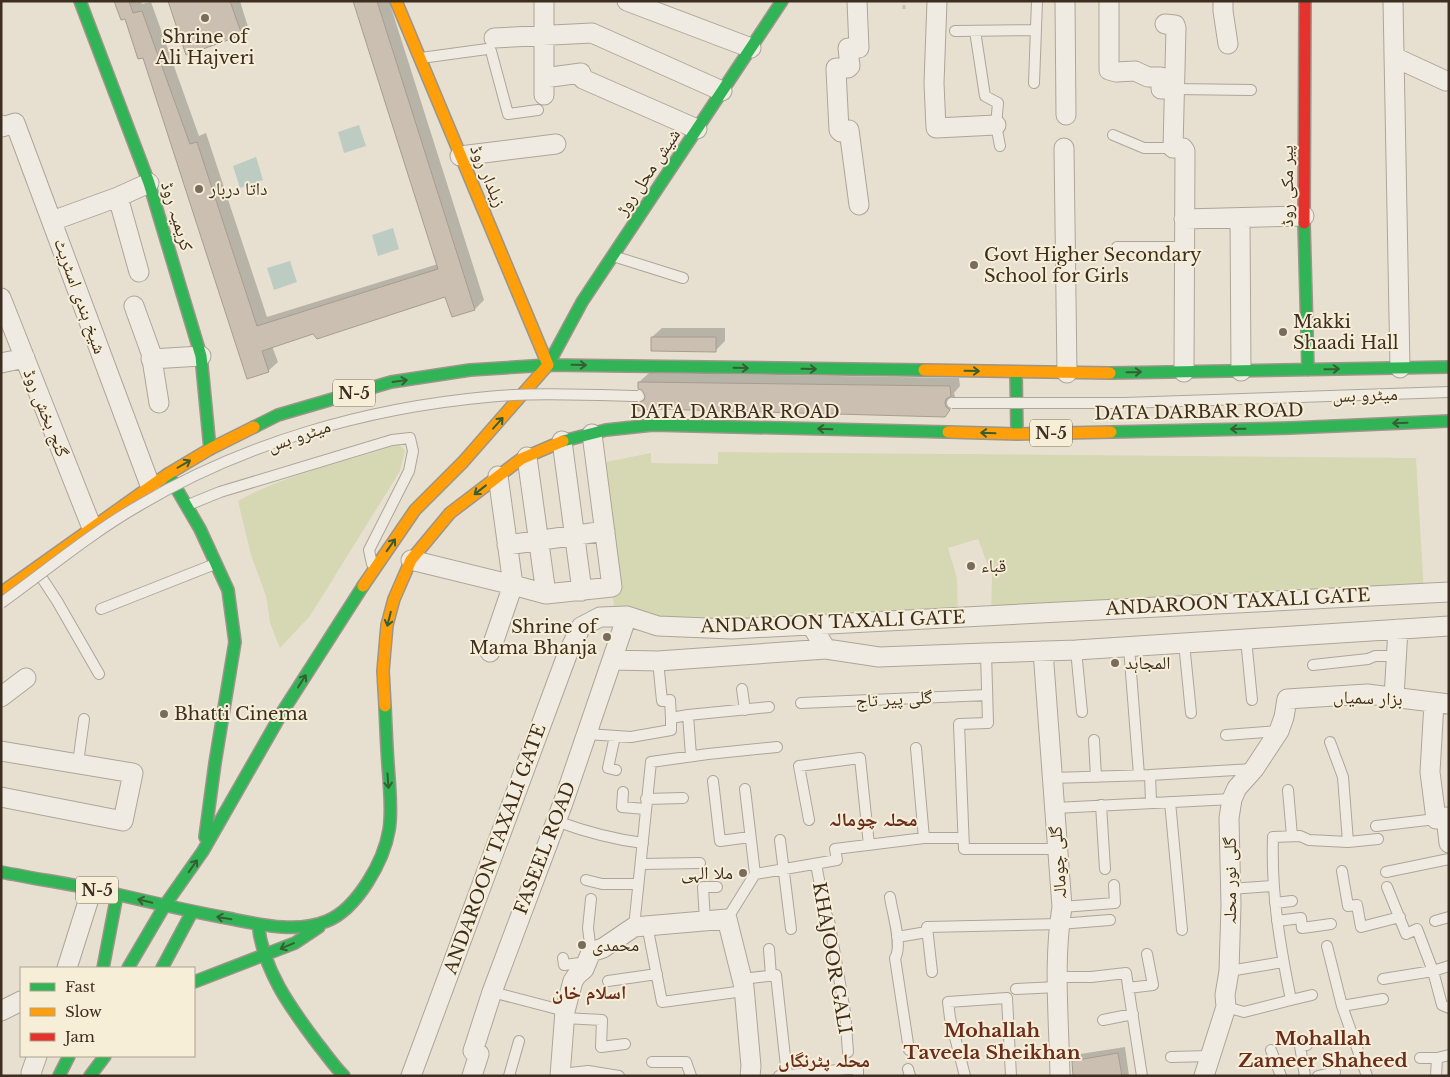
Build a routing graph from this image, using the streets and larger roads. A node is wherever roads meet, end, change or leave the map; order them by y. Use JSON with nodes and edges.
{"nodes":[{"id":1,"x":80,"y":1,"type":"edge"},
{"id":2,"x":396,"y":1,"type":"edge"},
{"id":3,"x":544,"y":1,"type":"edge"},
{"id":4,"x":627,"y":1,"type":"edge"},
{"id":5,"x":782,"y":1,"type":"edge"},
{"id":6,"x":857,"y":1,"type":"edge"},
{"id":7,"x":937,"y":1,"type":"edge"},
{"id":8,"x":1065,"y":1,"type":"edge"},
{"id":9,"x":1109,"y":1,"type":"edge"},
{"id":10,"x":1223,"y":1,"type":"edge"},
{"id":11,"x":1305,"y":1,"type":"edge"},
{"id":12,"x":1393,"y":1,"type":"edge"},
{"id":13,"x":1165,"y":24,"type":"dead end"},
{"id":14,"x":543,"y":35,"type":"junction"},
{"id":15,"x":494,"y":38,"type":"dead end"},
{"id":16,"x":1228,"y":44,"type":"dead end"},
{"id":17,"x":751,"y":48,"type":"junction"},
{"id":18,"x":1394,"y":57,"type":"junction"},
{"id":19,"x":1446,"y":81,"type":"dead end"},
{"id":20,"x":1174,"y":89,"type":"junction"},
{"id":21,"x":722,"y":91,"type":"junction"},
{"id":22,"x":1066,"y":115,"type":"dead end"},
{"id":23,"x":1,"y":124,"type":"edge"},
{"id":24,"x":996,"y":125,"type":"road end"},
{"id":25,"x":697,"y":129,"type":"junction"},
{"id":26,"x":556,"y":144,"type":"dead end"},
{"id":27,"x":1064,"y":148,"type":"dead end"},
{"id":28,"x":460,"y":156,"type":"junction"},
{"id":29,"x":150,"y":183,"type":"junction"},
{"id":30,"x":118,"y":197,"type":"junction"},
{"id":31,"x":859,"y":205,"type":"dead end"},
{"id":32,"x":1304,"y":216,"type":"junction"},
{"id":33,"x":1184,"y":218,"type":"junction"},
{"id":34,"x":1240,"y":218,"type":"junction"},
{"id":35,"x":52,"y":221,"type":"junction"},
{"id":36,"x":139,"y":272,"type":"dead end"},
{"id":37,"x":1,"y":298,"type":"edge"},
{"id":38,"x":134,"y":306,"type":"dead end"},
{"id":39,"x":201,"y":356,"type":"junction"},
{"id":40,"x":24,"y":358,"type":"junction"},
{"id":41,"x":151,"y":359,"type":"junction"},
{"id":42,"x":1,"y":363,"type":"edge"},
{"id":43,"x":548,"y":365,"type":"junction"},
{"id":44,"x":1449,"y":366,"type":"edge"},
{"id":45,"x":1400,"y":368,"type":"junction"},
{"id":46,"x":1308,"y":370,"type":"junction"},
{"id":47,"x":1241,"y":371,"type":"junction"},
{"id":48,"x":1016,"y":372,"type":"junction"},
{"id":49,"x":1067,"y":372,"type":"junction"},
{"id":50,"x":1184,"y":372,"type":"junction"},
{"id":51,"x":159,"y":403,"type":"dead end"},
{"id":52,"x":1449,"y":421,"type":"edge"},
{"id":53,"x":592,"y":434,"type":"junction"},
{"id":54,"x":1017,"y":434,"type":"junction"},
{"id":55,"x":562,"y":441,"type":"junction"},
{"id":56,"x":210,"y":449,"type":"junction"},
{"id":57,"x":527,"y":457,"type":"junction"},
{"id":58,"x":168,"y":474,"type":"junction"},
{"id":59,"x":498,"y":476,"type":"junction"},
{"id":60,"x":150,"y":485,"type":"junction"},
{"id":61,"x":92,"y":528,"type":"junction"},
{"id":62,"x":605,"y":531,"type":"junction"},
{"id":63,"x":574,"y":535,"type":"junction"},
{"id":64,"x":539,"y":540,"type":"junction"},
{"id":65,"x":507,"y":545,"type":"junction"},
{"id":66,"x":411,"y":560,"type":"junction"},
{"id":67,"x":513,"y":585,"type":"junction"},
{"id":68,"x":582,"y":591,"type":"junction"},
{"id":69,"x":1449,"y":592,"type":"edge"},
{"id":70,"x":1,"y":593,"type":"edge"},
{"id":71,"x":546,"y":594,"type":"junction"},
{"id":72,"x":627,"y":616,"type":"junction"},
{"id":73,"x":811,"y":625,"type":"junction"},
{"id":74,"x":1449,"y":626,"type":"edge"},
{"id":75,"x":1398,"y":629,"type":"junction"},
{"id":76,"x":826,"y":649,"type":"junction"},
{"id":77,"x":1043,"y":651,"type":"junction"},
{"id":78,"x":490,"y":652,"type":"dead end"},
{"id":79,"x":612,"y":660,"type":"junction"},
{"id":80,"x":26,"y":678,"type":"dead end"},
{"id":81,"x":1394,"y":697,"type":"junction"},
{"id":82,"x":1,"y":698,"type":"edge"},
{"id":83,"x":1287,"y":699,"type":"joint"},
{"id":84,"x":1441,"y":703,"type":"edge"},
{"id":85,"x":2,"y":755,"type":"edge"},
{"id":86,"x":1,"y":796,"type":"edge"},
{"id":87,"x":1448,"y":838,"type":"edge"},
{"id":88,"x":203,"y":851,"type":"junction"},
{"id":89,"x":1,"y":872,"type":"edge"},
{"id":90,"x":92,"y":889,"type":"junction"},
{"id":91,"x":117,"y":895,"type":"junction"},
{"id":92,"x":164,"y":906,"type":"junction"},
{"id":93,"x":192,"y":912,"type":"junction"},
{"id":94,"x":328,"y":920,"type":"junction"},
{"id":95,"x":258,"y":924,"type":"junction"},
{"id":96,"x":264,"y":956,"type":"junction"},
{"id":97,"x":67,"y":967,"type":"edge"},
{"id":98,"x":102,"y":967,"type":"edge"},
{"id":99,"x":129,"y":967,"type":"edge"},
{"id":100,"x":163,"y":967,"type":"edge"},
{"id":101,"x":195,"y":982,"type":"edge"},
{"id":102,"x":20,"y":1002,"type":"edge"},
{"id":103,"x":1,"y":1011,"type":"edge"},
{"id":104,"x":37,"y":1057,"type":"edge"},
{"id":105,"x":68,"y":1057,"type":"edge"},
{"id":106,"x":104,"y":1057,"type":"edge"},
{"id":107,"x":339,"y":1074,"type":"edge"},
{"id":108,"x":561,"y":1075,"type":"edge"},
{"id":109,"x":32,"y":1076,"type":"edge"},
{"id":110,"x":59,"y":1076,"type":"edge"},
{"id":111,"x":90,"y":1076,"type":"edge"},
{"id":112,"x":411,"y":1076,"type":"edge"},
{"id":113,"x":472,"y":1076,"type":"edge"},
{"id":114,"x":750,"y":1076,"type":"edge"},
{"id":115,"x":1060,"y":1076,"type":"edge"},
{"id":116,"x":1204,"y":1076,"type":"edge"}],
"edges":[{"from":1,"to":29,"type":"main road","name":"کریمیہ روڈ"},
{"from":2,"to":28,"type":"main road","name":"زیلدار روڈ"},
{"from":3,"to":14,"type":"street"},
{"from":4,"to":17,"type":"street"},
{"from":5,"to":17,"type":"main road","name":"شیش محل روڑ"},
{"from":6,"to":31,"type":"street"},
{"from":7,"to":24,"type":"street"},
{"from":8,"to":22,"type":"street"},
{"from":9,"to":20,"type":"street"},
{"from":10,"to":16,"type":"street"},
{"from":11,"to":32,"type":"main road","name":"پیر مکی روڈ"},
{"from":12,"to":18,"type":"street"},
{"from":13,"to":20,"type":"street"},
{"from":14,"to":15,"type":"street"},
{"from":14,"to":21,"type":"street"},
{"from":14,"to":25,"type":"street"},
{"from":17,"to":21,"type":"main road","name":"شیش محل روڑ"},
{"from":18,"to":19,"type":"street"},
{"from":18,"to":45,"type":"street"},
{"from":20,"to":33,"type":"street"},
{"from":21,"to":25,"type":"main road","name":"شیش محل روڑ"},
{"from":23,"to":35,"type":"street","name":"شیخ ہندی اسٹریٹ"},
{"from":25,"to":43,"type":"main road","name":"شیش محل روڑ"},
{"from":26,"to":28,"type":"street"},
{"from":27,"to":49,"type":"street"},
{"from":28,"to":43,"type":"main road","name":"زیلدار روڈ"},
{"from":29,"to":30,"type":"street"},
{"from":29,"to":39,"type":"main road","name":"کریمیہ روڈ"},
{"from":30,"to":35,"type":"street"},
{"from":30,"to":36,"type":"street"},
{"from":32,"to":34,"type":"street"},
{"from":32,"to":46,"type":"main road","name":"پیر مکی روڈ"},
{"from":33,"to":34,"type":"street"},
{"from":33,"to":50,"type":"street"},
{"from":34,"to":47,"type":"street"},
{"from":35,"to":60,"type":"street","name":"شیخ ہندی اسٹریٹ"},
{"from":37,"to":40,"type":"street","name":"گنج بخش روڈ"},
{"from":38,"to":41,"type":"street"},
{"from":39,"to":41,"type":"street"},
{"from":39,"to":56,"type":"main road","name":"کریمیہ روڈ"},
{"from":40,"to":42,"type":"street"},
{"from":40,"to":61,"type":"street","name":"گنج بخش روڈ"},
{"from":41,"to":51,"type":"street"},
{"from":43,"to":48,"type":"main road","number":"N-5","one_way":true},
{"from":56,"to":43,"type":"main road","number":"N-5","one_way":true},
{"from":88,"to":43,"type":"main road","name":"شیش محل روڑ","one_way":true},
{"from":44,"to":45,"type":"main road","number":"N-5"},
{"from":46,"to":45,"type":"main road","number":"N-5","one_way":true},
{"from":46,"to":47,"type":"main road","number":"N-5"},
{"from":47,"to":50,"type":"main road","number":"N-5"},
{"from":48,"to":49,"type":"main road","number":"N-5"},
{"from":48,"to":54,"type":"main road"},
{"from":49,"to":50,"type":"main road","number":"N-5","one_way":true},
{"from":52,"to":54,"type":"main road","name":"DATA DARBAR ROAD","number":"N-5","one_way":true},
{"from":54,"to":53,"type":"main road","name":"DATA DARBAR ROAD","number":"N-5","one_way":true},
{"from":53,"to":55,"type":"main road","name":"DATA DARBAR ROAD","number":"N-5"},
{"from":53,"to":62,"type":"street"},
{"from":55,"to":57,"type":"main road","name":"DATA DARBAR ROAD","number":"N-5"},
{"from":55,"to":63,"type":"street"},
{"from":58,"to":56,"type":"main road","number":"N-5","one_way":true},
{"from":57,"to":59,"type":"main road","name":"DATA DARBAR ROAD","number":"N-5"},
{"from":57,"to":64,"type":"street"},
{"from":58,"to":60,"type":"main road","number":"N-5"},
{"from":58,"to":88,"type":"main road"},
{"from":59,"to":65,"type":"street"},
{"from":59,"to":66,"type":"main road","name":"DATA DARBAR ROAD","number":"N-5","one_way":true},
{"from":60,"to":61,"type":"main road","number":"N-5"},
{"from":61,"to":70,"type":"main road","number":"N-5"},
{"from":62,"to":63,"type":"street"},
{"from":62,"to":68,"type":"street"},
{"from":63,"to":64,"type":"street"},
{"from":63,"to":68,"type":"street"},
{"from":64,"to":65,"type":"street"},
{"from":64,"to":71,"type":"street"},
{"from":65,"to":67,"type":"street"},
{"from":66,"to":67,"type":"street"},
{"from":66,"to":94,"type":"main road","name":"DATA DARBAR ROAD","number":"N-5","one_way":true},
{"from":67,"to":71,"type":"street"},
{"from":67,"to":78,"type":"street"},
{"from":68,"to":71,"type":"street"},
{"from":69,"to":73,"type":"street","name":"ANDAROON TAXALI GATE"},
{"from":72,"to":73,"type":"street","name":"ANDAROON TAXALI GATE"},
{"from":72,"to":79,"type":"street","name":"FASEEL ROAD"},
{"from":72,"to":112,"type":"street","name":"ANDAROON TAXALI GATE"},
{"from":73,"to":76,"type":"street"},
{"from":74,"to":75,"type":"street"},
{"from":75,"to":77,"type":"street"},
{"from":75,"to":81,"type":"street"},
{"from":76,"to":77,"type":"street"},
{"from":76,"to":79,"type":"street"},
{"from":77,"to":115,"type":"street","name":"گلی چومالہ"},
{"from":79,"to":113,"type":"street","name":"FASEEL ROAD"},
{"from":80,"to":82,"type":"street"},
{"from":81,"to":83,"type":"street","name":"بزار سمیاں"},
{"from":81,"to":84,"type":"street","name":"بزار سمیاں"},
{"from":83,"to":116,"type":"street","name":"گلی نور محلہ"},
{"from":84,"to":87,"type":"street"},
{"from":85,"to":86,"type":"street"},
{"from":92,"to":88,"type":"main road","name":"شیش محل روڑ","one_way":true},
{"from":89,"to":90,"type":"main road","number":"N-5"},
{"from":90,"to":91,"type":"main road","number":"N-5"},
{"from":90,"to":97,"type":"street"},
{"from":92,"to":91,"type":"main road","number":"N-5","one_way":true},
{"from":91,"to":98,"type":"main road"},
{"from":92,"to":93,"type":"main road","number":"N-5"},
{"from":92,"to":99,"type":"main road","name":"شیش محل روڑ"},
{"from":95,"to":93,"type":"main road","name":"DATA DARBAR ROAD","number":"N-5","one_way":true},
{"from":93,"to":100,"type":"main road"},
{"from":94,"to":95,"type":"main road","name":"DATA DARBAR ROAD","number":"N-5"},
{"from":94,"to":96,"type":"main road","one_way":true},
{"from":95,"to":96,"type":"main road"},
{"from":96,"to":101,"type":"main road"},
{"from":96,"to":107,"type":"main road"},
{"from":102,"to":103,"type":"street"},
{"from":104,"to":109,"type":"street"},
{"from":105,"to":110,"type":"main road"},
{"from":106,"to":111,"type":"main road"},
{"from":108,"to":114,"type":"street"}]}
